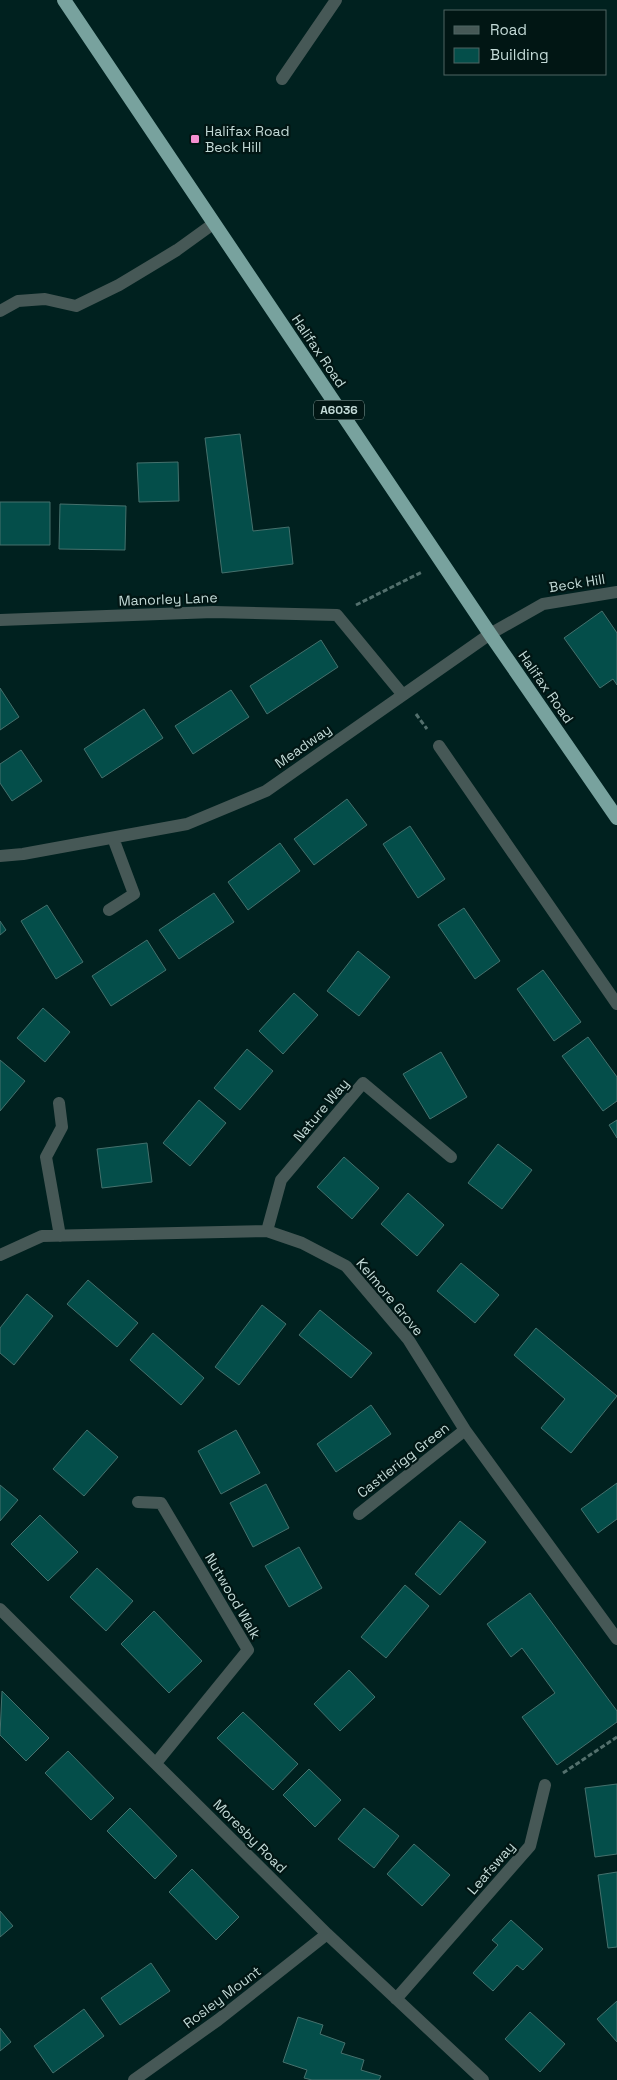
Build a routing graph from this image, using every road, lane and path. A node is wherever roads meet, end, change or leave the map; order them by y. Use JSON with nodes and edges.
{"nodes":[{"id":1,"x":64,"y":0,"type":"edge"},
{"id":2,"x":336,"y":0,"type":"edge"},
{"id":3,"x":282,"y":79,"type":"dead end"},
{"id":4,"x":213,"y":224,"type":"junction"},
{"id":5,"x":0,"y":311,"type":"edge"},
{"id":6,"x":442,"y":561,"type":"junction"},
{"id":7,"x":617,"y":592,"type":"edge"},
{"id":8,"x":337,"y":615,"type":"junction"},
{"id":9,"x":0,"y":620,"type":"edge"},
{"id":10,"x":490,"y":634,"type":"junction"},
{"id":11,"x":403,"y":694,"type":"junction"},
{"id":12,"x":438,"y":746,"type":"joint"},
{"id":13,"x":617,"y":818,"type":"edge"},
{"id":14,"x":113,"y":838,"type":"junction"},
{"id":15,"x":0,"y":856,"type":"edge"},
{"id":16,"x":109,"y":910,"type":"dead end"},
{"id":17,"x":617,"y":1004,"type":"edge"},
{"id":18,"x":59,"y":1103,"type":"dead end"},
{"id":19,"x":451,"y":1157,"type":"dead end"},
{"id":20,"x":267,"y":1231,"type":"junction"},
{"id":21,"x":60,"y":1236,"type":"junction"},
{"id":22,"x":0,"y":1255,"type":"edge"},
{"id":23,"x":465,"y":1430,"type":"junction"},
{"id":24,"x":138,"y":1502,"type":"dead end"},
{"id":25,"x":359,"y":1514,"type":"dead end"},
{"id":26,"x":0,"y":1609,"type":"edge"},
{"id":27,"x":617,"y":1639,"type":"edge"},
{"id":28,"x":617,"y":1737,"type":"edge"},
{"id":29,"x":156,"y":1763,"type":"junction"},
{"id":30,"x":545,"y":1785,"type":"joint"},
{"id":31,"x":327,"y":1934,"type":"junction"},
{"id":32,"x":396,"y":1999,"type":"junction"},
{"id":33,"x":134,"y":2080,"type":"edge"},
{"id":34,"x":483,"y":2080,"type":"edge"}],
"edges":[{"from":1,"to":4,"type":"highway","name":"Halifax Road","number":"A6036"},
{"from":2,"to":3,"type":"street"},
{"from":4,"to":5,"type":"street"},
{"from":4,"to":6,"type":"highway","name":"Halifax Road","number":"A6036"},
{"from":6,"to":8,"type":"path"},
{"from":6,"to":10,"type":"highway","name":"Halifax Road","number":"A6036"},
{"from":7,"to":10,"type":"street","name":"Beck Hill"},
{"from":8,"to":9,"type":"street","name":"Manorley Lane"},
{"from":8,"to":11,"type":"street"},
{"from":10,"to":11,"type":"street","name":"Meadway"},
{"from":10,"to":13,"type":"highway","name":"Halifax Road","number":"A6036"},
{"from":11,"to":12,"type":"path"},
{"from":11,"to":14,"type":"street","name":"Meadway"},
{"from":12,"to":17,"type":"street"},
{"from":14,"to":15,"type":"street","name":"Meadway"},
{"from":14,"to":16,"type":"street"},
{"from":18,"to":21,"type":"street"},
{"from":19,"to":20,"type":"street","name":"Nature Way"},
{"from":20,"to":21,"type":"street","name":"Kelmore Grove"},
{"from":20,"to":23,"type":"street","name":"Kelmore Grove"},
{"from":21,"to":22,"type":"street","name":"Kelmore Grove"},
{"from":23,"to":25,"type":"street","name":"Castlerigg Green"},
{"from":23,"to":27,"type":"street","name":"Kelmore Grove"},
{"from":24,"to":29,"type":"street","name":"Nutwood Walk"},
{"from":26,"to":29,"type":"street","name":"Moresby Road"},
{"from":28,"to":30,"type":"path"},
{"from":29,"to":31,"type":"street","name":"Moresby Road"},
{"from":30,"to":32,"type":"street","name":"Leafsway"},
{"from":31,"to":32,"type":"street","name":"Moresby Road"},
{"from":31,"to":33,"type":"street","name":"Rosley Mount"},
{"from":32,"to":34,"type":"street","name":"Moresby Road"}]}
